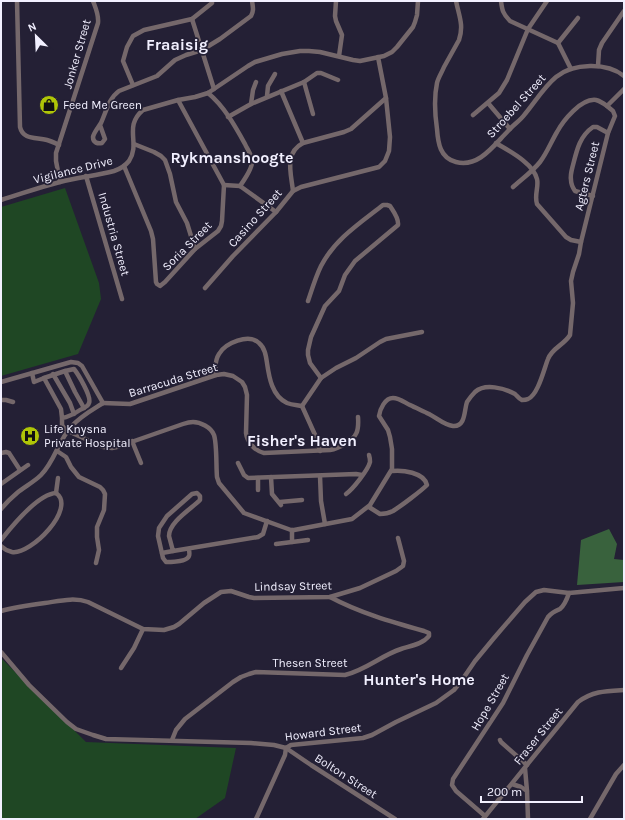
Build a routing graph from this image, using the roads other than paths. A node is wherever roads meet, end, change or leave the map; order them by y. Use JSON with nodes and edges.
{"nodes":[{"id":1,"x":17,"y":1,"type":"edge"},
{"id":2,"x":93,"y":1,"type":"edge"},
{"id":3,"x":252,"y":1,"type":"edge"},
{"id":4,"x":336,"y":1,"type":"edge"},
{"id":5,"x":418,"y":1,"type":"edge"},
{"id":6,"x":456,"y":1,"type":"edge"},
{"id":7,"x":501,"y":1,"type":"edge"},
{"id":8,"x":547,"y":1,"type":"edge"},
{"id":9,"x":212,"y":3,"type":"dead end"},
{"id":10,"x":624,"y":11,"type":"edge"},
{"id":11,"x":578,"y":18,"type":"dead end"},
{"id":12,"x":192,"y":19,"type":"junction"},
{"id":13,"x":528,"y":29,"type":"junction"},
{"id":14,"x":558,"y":43,"type":"junction"},
{"id":15,"x":202,"y":50,"type":"junction"},
{"id":16,"x":339,"y":56,"type":"junction"},
{"id":17,"x":378,"y":57,"type":"junction"},
{"id":18,"x":598,"y":66,"type":"junction"},
{"id":19,"x":571,"y":69,"type":"junction"},
{"id":20,"x":275,"y":74,"type":"dead end"},
{"id":21,"x":624,"y":76,"type":"edge"},
{"id":22,"x":338,"y":80,"type":"dead end"},
{"id":23,"x":256,"y":82,"type":"dead end"},
{"id":24,"x":304,"y":82,"type":"junction"},
{"id":25,"x":133,"y":85,"type":"junction"},
{"id":26,"x":214,"y":89,"type":"junction"},
{"id":27,"x":624,"y":89,"type":"edge"},
{"id":28,"x":281,"y":91,"type":"junction"},
{"id":29,"x":208,"y":93,"type":"junction"},
{"id":30,"x":267,"y":96,"type":"junction"},
{"id":31,"x":386,"y":98,"type":"junction"},
{"id":32,"x":178,"y":100,"type":"junction"},
{"id":33,"x":488,"y":103,"type":"junction"},
{"id":34,"x":251,"y":104,"type":"junction"},
{"id":35,"x":607,"y":106,"type":"junction"},
{"id":36,"x":313,"y":114,"type":"dead end"},
{"id":37,"x":473,"y":115,"type":"dead end"},
{"id":38,"x":228,"y":117,"type":"junction"},
{"id":39,"x":100,"y":124,"type":"dead end"},
{"id":40,"x":510,"y":129,"type":"junction"},
{"id":41,"x":608,"y":133,"type":"junction"},
{"id":42,"x":303,"y":143,"type":"junction"},
{"id":43,"x":496,"y":143,"type":"junction"},
{"id":44,"x":134,"y":144,"type":"junction"},
{"id":45,"x":59,"y":145,"type":"junction"},
{"id":46,"x":124,"y":166,"type":"junction"},
{"id":47,"x":532,"y":170,"type":"junction"},
{"id":48,"x":86,"y":176,"type":"junction"},
{"id":49,"x":60,"y":182,"type":"junction"},
{"id":50,"x":224,"y":186,"type":"junction"},
{"id":51,"x":240,"y":186,"type":"junction"},
{"id":52,"x":513,"y":186,"type":"dead end"},
{"id":53,"x":293,"y":191,"type":"junction"},
{"id":54,"x":593,"y":196,"type":"junction"},
{"id":55,"x":1,"y":200,"type":"edge"},
{"id":56,"x":276,"y":212,"type":"junction"},
{"id":57,"x":581,"y":242,"type":"junction"},
{"id":58,"x":194,"y":249,"type":"junction"},
{"id":59,"x":205,"y":288,"type":"dead end"},
{"id":60,"x":122,"y":299,"type":"dead end"},
{"id":61,"x":308,"y":301,"type":"dead end"},
{"id":62,"x":422,"y":332,"type":"dead end"},
{"id":63,"x":65,"y":371,"type":"junction"},
{"id":64,"x":32,"y":373,"type":"junction"},
{"id":65,"x":53,"y":374,"type":"junction"},
{"id":66,"x":216,"y":375,"type":"junction"},
{"id":67,"x":44,"y":378,"type":"junction"},
{"id":68,"x":321,"y":378,"type":"junction"},
{"id":69,"x":1,"y":382,"type":"edge"},
{"id":70,"x":1,"y":400,"type":"edge"},
{"id":71,"x":13,"y":402,"type":"dead end"},
{"id":72,"x":103,"y":403,"type":"junction"},
{"id":73,"x":302,"y":406,"type":"junction"},
{"id":74,"x":84,"y":408,"type":"junction"},
{"id":75,"x":74,"y":414,"type":"junction"},
{"id":76,"x":358,"y":417,"type":"dead end"},
{"id":77,"x":62,"y":418,"type":"junction"},
{"id":78,"x":68,"y":431,"type":"junction"},
{"id":79,"x":132,"y":441,"type":"junction"},
{"id":80,"x":320,"y":450,"type":"junction"},
{"id":81,"x":57,"y":451,"type":"junction"},
{"id":82,"x":1,"y":453,"type":"edge"},
{"id":83,"x":369,"y":455,"type":"dead end"},
{"id":84,"x":141,"y":463,"type":"dead end"},
{"id":85,"x":238,"y":463,"type":"dead end"},
{"id":86,"x":28,"y":465,"type":"dead end"},
{"id":87,"x":20,"y":470,"type":"junction"},
{"id":88,"x":392,"y":471,"type":"junction"},
{"id":89,"x":362,"y":475,"type":"junction"},
{"id":90,"x":320,"y":476,"type":"junction"},
{"id":91,"x":58,"y":478,"type":"dead end"},
{"id":92,"x":258,"y":478,"type":"junction"},
{"id":93,"x":271,"y":478,"type":"junction"},
{"id":94,"x":1,"y":484,"type":"edge"},
{"id":95,"x":258,"y":490,"type":"dead end"},
{"id":96,"x":56,"y":493,"type":"junction"},
{"id":97,"x":346,"y":494,"type":"dead end"},
{"id":98,"x":302,"y":500,"type":"dead end"},
{"id":99,"x":368,"y":507,"type":"junction"},
{"id":100,"x":1,"y":509,"type":"edge"},
{"id":101,"x":267,"y":521,"type":"junction"},
{"id":102,"x":325,"y":524,"type":"junction"},
{"id":103,"x":292,"y":530,"type":"junction"},
{"id":104,"x":398,"y":538,"type":"dead end"},
{"id":105,"x":1,"y":540,"type":"edge"},
{"id":106,"x":308,"y":540,"type":"dead end"},
{"id":107,"x":292,"y":542,"type":"junction"},
{"id":108,"x":276,"y":544,"type":"dead end"},
{"id":109,"x":1,"y":546,"type":"edge"},
{"id":110,"x":189,"y":549,"type":"junction"},
{"id":111,"x":173,"y":552,"type":"junction"},
{"id":112,"x":162,"y":553,"type":"junction"},
{"id":113,"x":96,"y":562,"type":"dead end"},
{"id":114,"x":624,"y":588,"type":"edge"},
{"id":115,"x":569,"y":593,"type":"junction"},
{"id":116,"x":330,"y":598,"type":"junction"},
{"id":117,"x":1,"y":610,"type":"edge"},
{"id":118,"x":143,"y":629,"type":"junction"},
{"id":119,"x":1,"y":652,"type":"edge"},
{"id":120,"x":121,"y":668,"type":"dead end"},
{"id":121,"x":624,"y":690,"type":"edge"},
{"id":122,"x":172,"y":740,"type":"junction"},
{"id":123,"x":500,"y":740,"type":"dead end"},
{"id":124,"x":286,"y":748,"type":"junction"},
{"id":125,"x":624,"y":764,"type":"edge"},
{"id":126,"x":526,"y":766,"type":"junction"},
{"id":127,"x":512,"y":784,"type":"junction"},
{"id":128,"x":527,"y":791,"type":"junction"},
{"id":129,"x":484,"y":818,"type":"edge"},
{"id":130,"x":256,"y":819,"type":"edge"},
{"id":131,"x":395,"y":819,"type":"edge"},
{"id":132,"x":528,"y":819,"type":"edge"},
{"id":133,"x":590,"y":819,"type":"edge"}],
"edges":[{"from":1,"to":45,"type":"street"},
{"from":2,"to":45,"type":"street","name":"Jonker Street"},
{"from":3,"to":15,"type":"street"},
{"from":4,"to":16,"type":"street"},
{"from":5,"to":17,"type":"street","name":"Vigilance Drive"},
{"from":6,"to":43,"type":"street","name":"Stroebel Street"},
{"from":7,"to":13,"type":"street"},
{"from":8,"to":13,"type":"street"},
{"from":9,"to":12,"type":"street"},
{"from":10,"to":18,"type":"street"},
{"from":11,"to":14,"type":"street"},
{"from":12,"to":15,"type":"street"},
{"from":12,"to":25,"type":"street"},
{"from":13,"to":14,"type":"street"},
{"from":13,"to":33,"type":"street"},
{"from":14,"to":19,"type":"street"},
{"from":15,"to":25,"type":"street"},
{"from":15,"to":26,"type":"street"},
{"from":16,"to":17,"type":"street","name":"Vigilance Drive"},
{"from":16,"to":26,"type":"street","name":"Vigilance Drive"},
{"from":17,"to":31,"type":"street"},
{"from":18,"to":19,"type":"street","name":"Stroebel Street"},
{"from":18,"to":21,"type":"street","name":"Stroebel Street"},
{"from":19,"to":40,"type":"street","name":"Stroebel Street"},
{"from":20,"to":30,"type":"street"},
{"from":22,"to":24,"type":"street"},
{"from":23,"to":34,"type":"street"},
{"from":24,"to":28,"type":"street"},
{"from":24,"to":36,"type":"street"},
{"from":25,"to":39,"type":"street"},
{"from":26,"to":29,"type":"street","name":"Vigilance Drive"},
{"from":27,"to":35,"type":"street"},
{"from":28,"to":30,"type":"street"},
{"from":28,"to":42,"type":"street"},
{"from":29,"to":32,"type":"street","name":"Vigilance Drive"},
{"from":29,"to":38,"type":"street"},
{"from":30,"to":34,"type":"street"},
{"from":31,"to":42,"type":"street"},
{"from":31,"to":53,"type":"street"},
{"from":32,"to":44,"type":"street","name":"Vigilance Drive"},
{"from":32,"to":50,"type":"street"},
{"from":33,"to":37,"type":"street"},
{"from":33,"to":40,"type":"street"},
{"from":34,"to":38,"type":"street"},
{"from":35,"to":41,"type":"street","name":"Agters Street"},
{"from":35,"to":47,"type":"street"},
{"from":38,"to":51,"type":"street"},
{"from":40,"to":43,"type":"street","name":"Stroebel Street"},
{"from":41,"to":54,"type":"street","name":"Agters Street"},
{"from":41,"to":54,"type":"street"},
{"from":42,"to":53,"type":"street","name":"Casino Street"},
{"from":43,"to":47,"type":"street"},
{"from":44,"to":46,"type":"street","name":"Vigilance Drive"},
{"from":44,"to":58,"type":"street"},
{"from":45,"to":49,"type":"street","name":"Jonker Street"},
{"from":46,"to":48,"type":"street","name":"Vigilance Drive"},
{"from":46,"to":58,"type":"street","name":"Soria Street"},
{"from":47,"to":52,"type":"street"},
{"from":47,"to":57,"type":"street"},
{"from":48,"to":49,"type":"street","name":"Vigilance Drive"},
{"from":48,"to":60,"type":"street","name":"Industria Street"},
{"from":49,"to":55,"type":"street","name":"Vigilance Drive"},
{"from":50,"to":51,"type":"street"},
{"from":50,"to":58,"type":"street","name":"Soria Street"},
{"from":51,"to":56,"type":"street"},
{"from":53,"to":56,"type":"street","name":"Casino Street"},
{"from":54,"to":57,"type":"street","name":"Agters Street"},
{"from":56,"to":59,"type":"street","name":"Casino Street"},
{"from":57,"to":88,"type":"street","name":"Agters Street"},
{"from":61,"to":68,"type":"street"},
{"from":62,"to":68,"type":"street"},
{"from":63,"to":65,"type":"street"},
{"from":63,"to":74,"type":"street"},
{"from":63,"to":74,"type":"street"},
{"from":64,"to":67,"type":"street"},
{"from":64,"to":69,"type":"street"},
{"from":64,"to":72,"type":"street"},
{"from":65,"to":67,"type":"street"},
{"from":65,"to":75,"type":"street"},
{"from":66,"to":72,"type":"street","name":"Barracuda Street"},
{"from":66,"to":73,"type":"street"},
{"from":66,"to":80,"type":"street","name":"Barracuda Street"},
{"from":67,"to":77,"type":"street"},
{"from":68,"to":73,"type":"street"},
{"from":70,"to":71,"type":"street"},
{"from":72,"to":78,"type":"street"},
{"from":73,"to":80,"type":"street"},
{"from":74,"to":75,"type":"street"},
{"from":75,"to":77,"type":"street"},
{"from":76,"to":80,"type":"street","name":"Barracuda Street"},
{"from":77,"to":78,"type":"street"},
{"from":78,"to":79,"type":"street"},
{"from":78,"to":81,"type":"street"},
{"from":79,"to":84,"type":"street"},
{"from":79,"to":101,"type":"street"},
{"from":81,"to":100,"type":"street"},
{"from":81,"to":113,"type":"street"},
{"from":82,"to":87,"type":"street"},
{"from":83,"to":89,"type":"street"},
{"from":85,"to":92,"type":"street"},
{"from":86,"to":87,"type":"street"},
{"from":87,"to":94,"type":"street"},
{"from":88,"to":99,"type":"street"},
{"from":88,"to":99,"type":"street"},
{"from":89,"to":90,"type":"street"},
{"from":89,"to":97,"type":"street"},
{"from":90,"to":93,"type":"street"},
{"from":90,"to":102,"type":"street"},
{"from":91,"to":96,"type":"street"},
{"from":92,"to":93,"type":"street"},
{"from":92,"to":95,"type":"street"},
{"from":93,"to":98,"type":"street"},
{"from":96,"to":105,"type":"street"},
{"from":96,"to":109,"type":"street"},
{"from":99,"to":102,"type":"street"},
{"from":101,"to":103,"type":"street"},
{"from":101,"to":110,"type":"street"},
{"from":102,"to":103,"type":"street"},
{"from":103,"to":107,"type":"street"},
{"from":104,"to":116,"type":"street","name":"Lindsay Street"},
{"from":106,"to":107,"type":"street"},
{"from":107,"to":108,"type":"street"},
{"from":110,"to":111,"type":"street"},
{"from":110,"to":112,"type":"street"},
{"from":111,"to":112,"type":"street"},
{"from":111,"to":112,"type":"street"},
{"from":114,"to":115,"type":"street","name":"Howard Street"},
{"from":115,"to":124,"type":"street","name":"Howard Street"},
{"from":115,"to":129,"type":"street","name":"Hope Street"},
{"from":116,"to":118,"type":"street","name":"Lindsay Street"},
{"from":116,"to":122,"type":"street","name":"Thesen Street"},
{"from":117,"to":118,"type":"street","name":"Lindsay Street"},
{"from":118,"to":120,"type":"street"},
{"from":119,"to":122,"type":"street","name":"Howard Street"},
{"from":121,"to":126,"type":"street","name":"Fraser Street"},
{"from":122,"to":124,"type":"street","name":"Howard Street"},
{"from":123,"to":126,"type":"street"},
{"from":124,"to":130,"type":"street"},
{"from":124,"to":131,"type":"street","name":"Bolton Street"},
{"from":125,"to":133,"type":"street"},
{"from":126,"to":127,"type":"street","name":"Fraser Street"},
{"from":126,"to":128,"type":"street"},
{"from":127,"to":128,"type":"street"},
{"from":127,"to":129,"type":"street","name":"Fraser Street"},
{"from":128,"to":132,"type":"street"}]}
